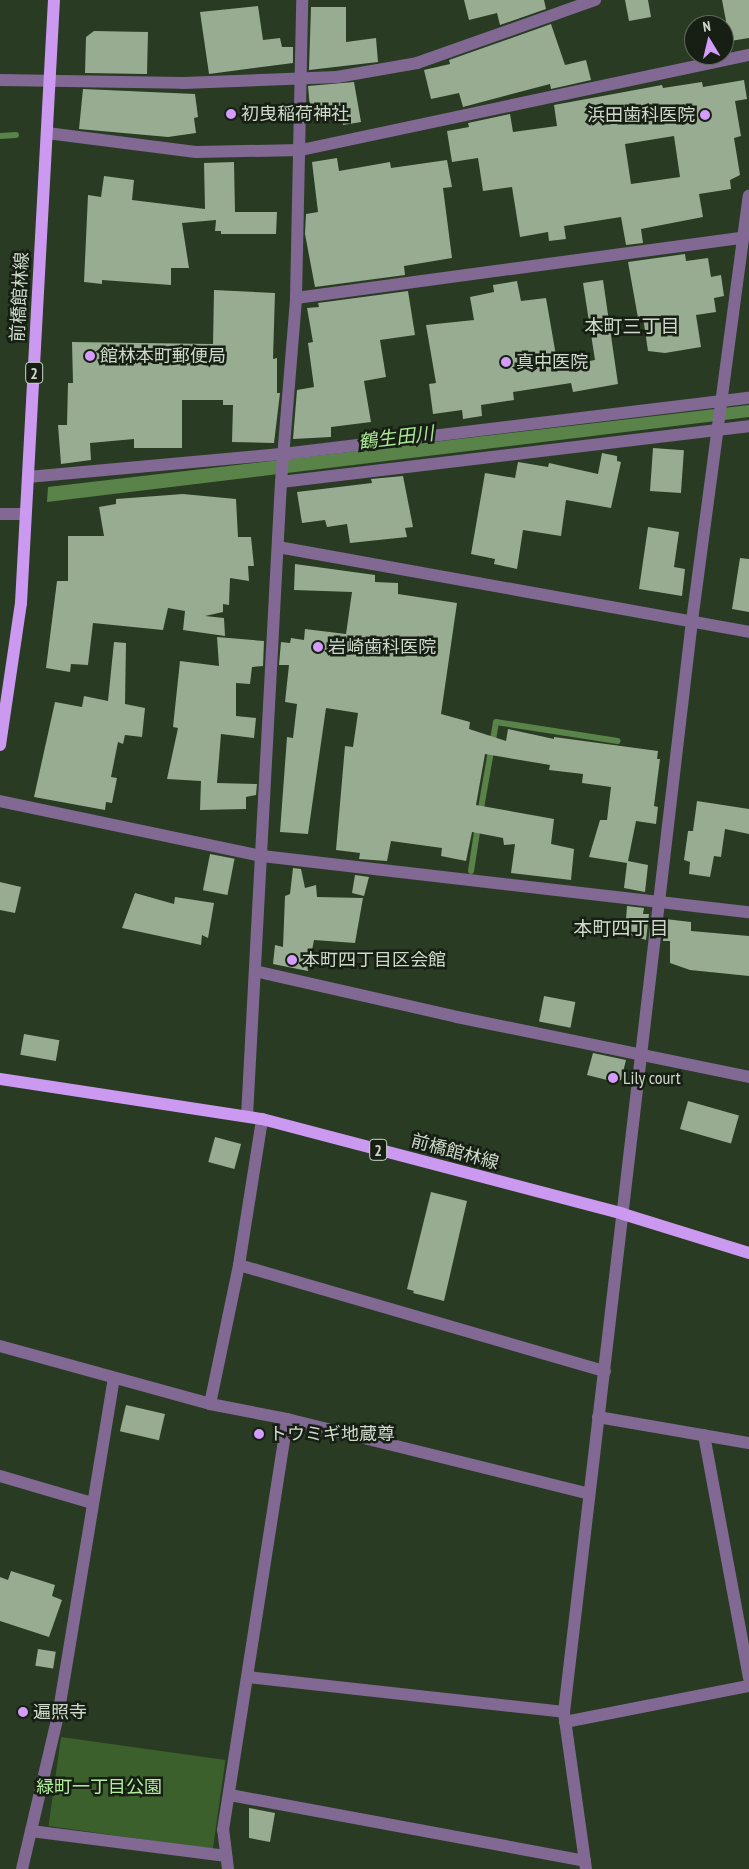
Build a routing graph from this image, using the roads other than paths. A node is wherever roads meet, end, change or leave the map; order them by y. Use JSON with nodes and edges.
{"nodes":[{"id":1,"x":54,"y":0,"type":"edge"},
{"id":2,"x":302,"y":0,"type":"edge"},
{"id":3,"x":594,"y":0,"type":"edge"},
{"id":4,"x":749,"y":55,"type":"edge"},
{"id":5,"x":50,"y":78,"type":"junction"},
{"id":6,"x":300,"y":79,"type":"junction"},
{"id":7,"x":0,"y":80,"type":"edge"},
{"id":8,"x":47,"y":133,"type":"junction"},
{"id":9,"x":301,"y":150,"type":"junction"},
{"id":10,"x":749,"y":196,"type":"edge"},
{"id":11,"x":742,"y":238,"type":"junction"},
{"id":12,"x":296,"y":298,"type":"junction"},
{"id":13,"x":749,"y":398,"type":"edge"},
{"id":14,"x":724,"y":403,"type":"junction"},
{"id":15,"x":749,"y":426,"type":"edge"},
{"id":16,"x":720,"y":428,"type":"junction"},
{"id":17,"x":283,"y":456,"type":"junction"},
{"id":18,"x":28,"y":477,"type":"junction"},
{"id":19,"x":281,"y":480,"type":"junction"},
{"id":20,"x":0,"y":514,"type":"edge"},
{"id":21,"x":24,"y":514,"type":"junction"},
{"id":22,"x":278,"y":547,"type":"junction"},
{"id":23,"x":692,"y":621,"type":"junction"},
{"id":24,"x":749,"y":632,"type":"edge"},
{"id":25,"x":0,"y":745,"type":"edge"},
{"id":26,"x":0,"y":801,"type":"edge"},
{"id":27,"x":262,"y":856,"type":"junction"},
{"id":28,"x":659,"y":901,"type":"junction"},
{"id":29,"x":749,"y":912,"type":"edge"},
{"id":30,"x":255,"y":971,"type":"junction"},
{"id":31,"x":642,"y":1053,"type":"junction"},
{"id":32,"x":749,"y":1077,"type":"edge"},
{"id":33,"x":0,"y":1079,"type":"edge"},
{"id":34,"x":247,"y":1116,"type":"junction"},
{"id":35,"x":262,"y":1119,"type":"junction"},
{"id":36,"x":622,"y":1214,"type":"junction"},
{"id":37,"x":749,"y":1253,"type":"edge"},
{"id":38,"x":239,"y":1264,"type":"junction"},
{"id":39,"x":0,"y":1346,"type":"edge"},
{"id":40,"x":605,"y":1370,"type":"junction"},
{"id":41,"x":114,"y":1379,"type":"junction"},
{"id":42,"x":210,"y":1404,"type":"junction"},
{"id":43,"x":598,"y":1417,"type":"junction"},
{"id":44,"x":287,"y":1418,"type":"junction"},
{"id":45,"x":704,"y":1435,"type":"junction"},
{"id":46,"x":749,"y":1443,"type":"edge"},
{"id":47,"x":0,"y":1476,"type":"edge"},
{"id":48,"x":589,"y":1494,"type":"junction"},
{"id":49,"x":92,"y":1503,"type":"junction"},
{"id":50,"x":248,"y":1677,"type":"junction"},
{"id":51,"x":749,"y":1678,"type":"edge"},
{"id":52,"x":749,"y":1686,"type":"edge"},
{"id":53,"x":565,"y":1717,"type":"junction"},
{"id":54,"x":230,"y":1796,"type":"junction"},
{"id":55,"x":31,"y":1831,"type":"junction"},
{"id":56,"x":226,"y":1856,"type":"junction"},
{"id":57,"x":585,"y":1865,"type":"edge"},
{"id":58,"x":22,"y":1869,"type":"edge"},
{"id":59,"x":228,"y":1869,"type":"edge"}],
"edges":[{"from":1,"to":5,"type":"main road","name":"前橋館林線","number":"2"},
{"from":2,"to":6,"type":"street"},
{"from":3,"to":6,"type":"street"},
{"from":4,"to":9,"type":"street"},
{"from":5,"to":6,"type":"street"},
{"from":5,"to":7,"type":"street"},
{"from":5,"to":8,"type":"main road","name":"前橋館林線","number":"2"},
{"from":6,"to":9,"type":"street"},
{"from":8,"to":9,"type":"street"},
{"from":8,"to":18,"type":"main road","name":"前橋館林線","number":"2"},
{"from":9,"to":12,"type":"street"},
{"from":10,"to":11,"type":"street"},
{"from":11,"to":12,"type":"street"},
{"from":11,"to":14,"type":"street"},
{"from":12,"to":17,"type":"street"},
{"from":13,"to":14,"type":"street"},
{"from":14,"to":16,"type":"street"},
{"from":14,"to":17,"type":"street"},
{"from":15,"to":16,"type":"street"},
{"from":16,"to":19,"type":"street"},
{"from":16,"to":23,"type":"street"},
{"from":17,"to":18,"type":"street"},
{"from":17,"to":19,"type":"street"},
{"from":18,"to":21,"type":"main road","name":"前橋館林線","number":"2"},
{"from":19,"to":22,"type":"street"},
{"from":20,"to":21,"type":"street"},
{"from":21,"to":25,"type":"main road","name":"前橋館林線","number":"2"},
{"from":22,"to":23,"type":"street"},
{"from":22,"to":27,"type":"street"},
{"from":23,"to":24,"type":"street"},
{"from":23,"to":28,"type":"street"},
{"from":26,"to":27,"type":"street"},
{"from":27,"to":28,"type":"street"},
{"from":27,"to":30,"type":"street"},
{"from":28,"to":29,"type":"street"},
{"from":28,"to":31,"type":"street"},
{"from":30,"to":31,"type":"street"},
{"from":30,"to":34,"type":"street"},
{"from":31,"to":32,"type":"street"},
{"from":31,"to":36,"type":"street"},
{"from":33,"to":34,"type":"main road","name":"前橋館林線","number":"2"},
{"from":34,"to":35,"type":"main road","name":"前橋館林線","number":"2"},
{"from":35,"to":36,"type":"main road","name":"前橋館林線","number":"2"},
{"from":35,"to":38,"type":"street"},
{"from":36,"to":37,"type":"main road","name":"前橋館林線","number":"2"},
{"from":36,"to":40,"type":"street"},
{"from":38,"to":40,"type":"street"},
{"from":38,"to":42,"type":"street"},
{"from":39,"to":41,"type":"street"},
{"from":40,"to":43,"type":"street"},
{"from":41,"to":42,"type":"street"},
{"from":41,"to":49,"type":"street"},
{"from":42,"to":44,"type":"street"},
{"from":43,"to":45,"type":"street"},
{"from":43,"to":48,"type":"street"},
{"from":44,"to":48,"type":"street"},
{"from":44,"to":50,"type":"street"},
{"from":45,"to":46,"type":"street"},
{"from":45,"to":51,"type":"street"},
{"from":47,"to":49,"type":"street"},
{"from":48,"to":53,"type":"street"},
{"from":49,"to":55,"type":"street"},
{"from":50,"to":53,"type":"street"},
{"from":50,"to":54,"type":"street"},
{"from":52,"to":53,"type":"street"},
{"from":53,"to":57,"type":"street"},
{"from":54,"to":56,"type":"street"},
{"from":54,"to":57,"type":"street"},
{"from":55,"to":56,"type":"street"},
{"from":55,"to":58,"type":"street"},
{"from":56,"to":59,"type":"street"}]}
